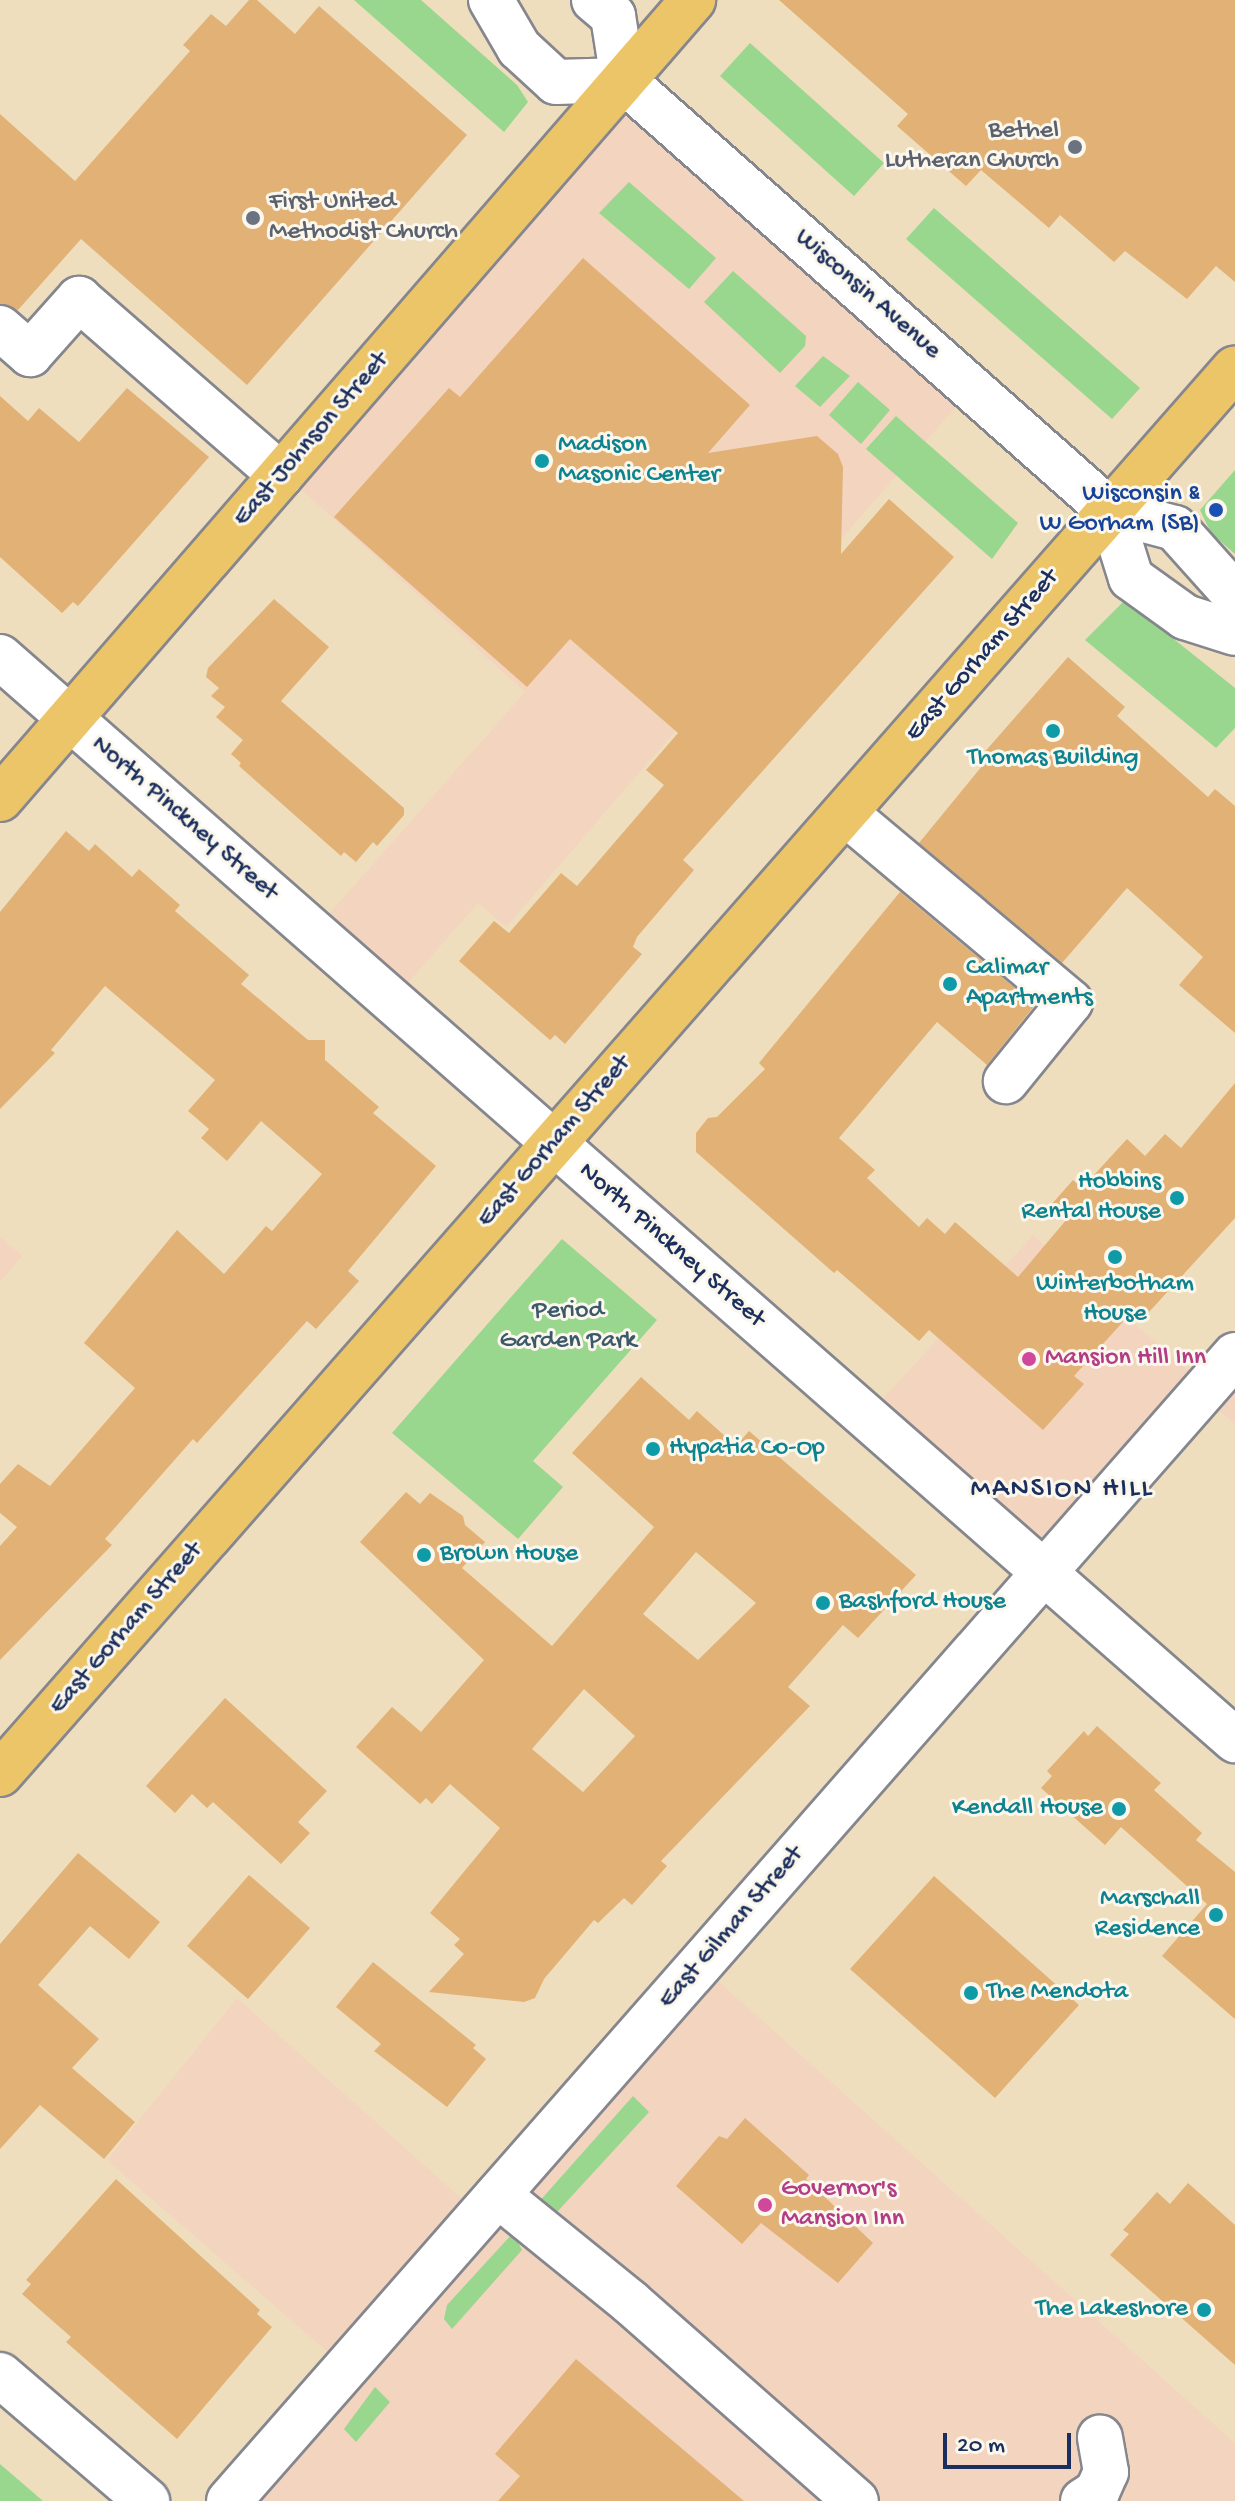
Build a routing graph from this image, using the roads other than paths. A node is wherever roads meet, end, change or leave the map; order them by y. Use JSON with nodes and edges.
{"nodes":[{"id":1,"x":491,"y":0,"type":"edge"},
{"id":2,"x":594,"y":0,"type":"edge"},
{"id":3,"x":693,"y":0,"type":"edge"},
{"id":4,"x":623,"y":80,"type":"junction"},
{"id":5,"x":0,"y":328,"type":"edge"},
{"id":6,"x":1235,"y":368,"type":"edge"},
{"id":7,"x":281,"y":475,"type":"junction"},
{"id":8,"x":1110,"y":511,"type":"junction"},
{"id":9,"x":1235,"y":595,"type":"edge"},
{"id":10,"x":1235,"y":633,"type":"edge"},
{"id":11,"x":0,"y":657,"type":"edge"},
{"id":12,"x":70,"y":718,"type":"junction"},
{"id":13,"x":0,"y":799,"type":"edge"},
{"id":14,"x":845,"y":813,"type":"junction"},
{"id":15,"x":1006,"y":1081,"type":"dead end"},
{"id":16,"x":554,"y":1144,"type":"junction"},
{"id":17,"x":1235,"y":1355,"type":"edge"},
{"id":18,"x":1045,"y":1572,"type":"junction"},
{"id":19,"x":1235,"y":1740,"type":"edge"},
{"id":20,"x":0,"y":1774,"type":"edge"},
{"id":21,"x":498,"y":2195,"type":"junction"},
{"id":22,"x":0,"y":2375,"type":"edge"},
{"id":23,"x":1100,"y":2438,"type":"dead end"},
{"id":24,"x":147,"y":2501,"type":"edge"},
{"id":25,"x":229,"y":2501,"type":"edge"},
{"id":26,"x":856,"y":2501,"type":"edge"},
{"id":27,"x":1083,"y":2501,"type":"edge"}],
"edges":[{"from":1,"to":4,"type":"street"},
{"from":2,"to":4,"type":"street"},
{"from":3,"to":4,"type":"main road","name":"East Johnson Street"},
{"from":4,"to":7,"type":"main road","name":"East Johnson Street"},
{"from":4,"to":8,"type":"street","name":"Wisconsin Avenue"},
{"from":5,"to":7,"type":"street"},
{"from":6,"to":8,"type":"main road","name":"East Gorham Street"},
{"from":7,"to":12,"type":"main road","name":"East Johnson Street"},
{"from":8,"to":9,"type":"street","name":"Wisconsin Avenue"},
{"from":8,"to":10,"type":"street"},
{"from":8,"to":14,"type":"main road","name":"East Gorham Street"},
{"from":11,"to":12,"type":"street","name":"North Pinckney Street"},
{"from":12,"to":13,"type":"main road","name":"East Johnson Street"},
{"from":12,"to":16,"type":"street","name":"North Pinckney Street"},
{"from":14,"to":15,"type":"street"},
{"from":14,"to":16,"type":"main road","name":"East Gorham Street"},
{"from":16,"to":18,"type":"street","name":"North Pinckney Street"},
{"from":16,"to":20,"type":"main road","name":"East Gorham Street"},
{"from":17,"to":18,"type":"street","name":"East Gilman Street"},
{"from":18,"to":19,"type":"street","name":"North Pinckney Street"},
{"from":18,"to":21,"type":"street","name":"East Gilman Street"},
{"from":21,"to":25,"type":"street","name":"East Gilman Street"},
{"from":21,"to":26,"type":"street"},
{"from":22,"to":24,"type":"street"},
{"from":23,"to":27,"type":"street"}]}
